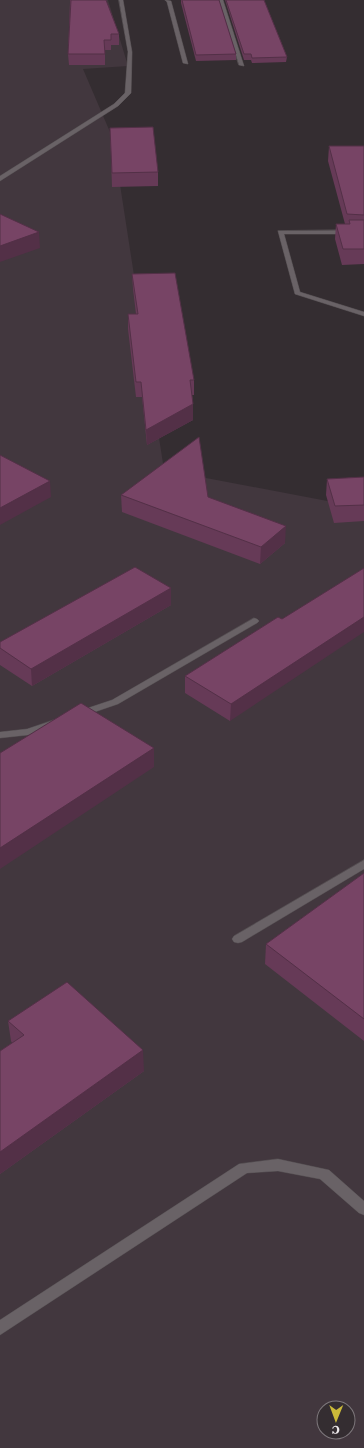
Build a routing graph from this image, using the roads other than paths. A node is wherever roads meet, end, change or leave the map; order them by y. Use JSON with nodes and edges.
{"nodes":[{"id":1,"x":121,"y":0,"type":"edge"},
{"id":2,"x":168,"y":0,"type":"edge"},
{"id":3,"x":221,"y":0,"type":"edge"},
{"id":4,"x":177,"y":1,"type":"edge"},
{"id":5,"x":186,"y":62,"type":"dead end"},
{"id":6,"x":242,"y":66,"type":"dead end"},
{"id":7,"x":0,"y":179,"type":"edge"},
{"id":8,"x":364,"y":232,"type":"edge"},
{"id":9,"x":364,"y":314,"type":"edge"},
{"id":10,"x":254,"y":621,"type":"dead end"},
{"id":11,"x":0,"y":735,"type":"edge"},
{"id":12,"x":364,"y":864,"type":"edge"},
{"id":13,"x":238,"y":939,"type":"dead end"},
{"id":14,"x":364,"y":1209,"type":"edge"},
{"id":15,"x":0,"y":1328,"type":"edge"}],
"edges":[{"from":1,"to":7,"type":"lane"},
{"from":2,"to":4,"type":"lane"},
{"from":2,"to":5,"type":"lane"},
{"from":3,"to":6,"type":"lane"},
{"from":8,"to":9,"type":"lane"},
{"from":10,"to":11,"type":"lane"},
{"from":12,"to":13,"type":"lane"},
{"from":14,"to":15,"type":"lane"}]}
